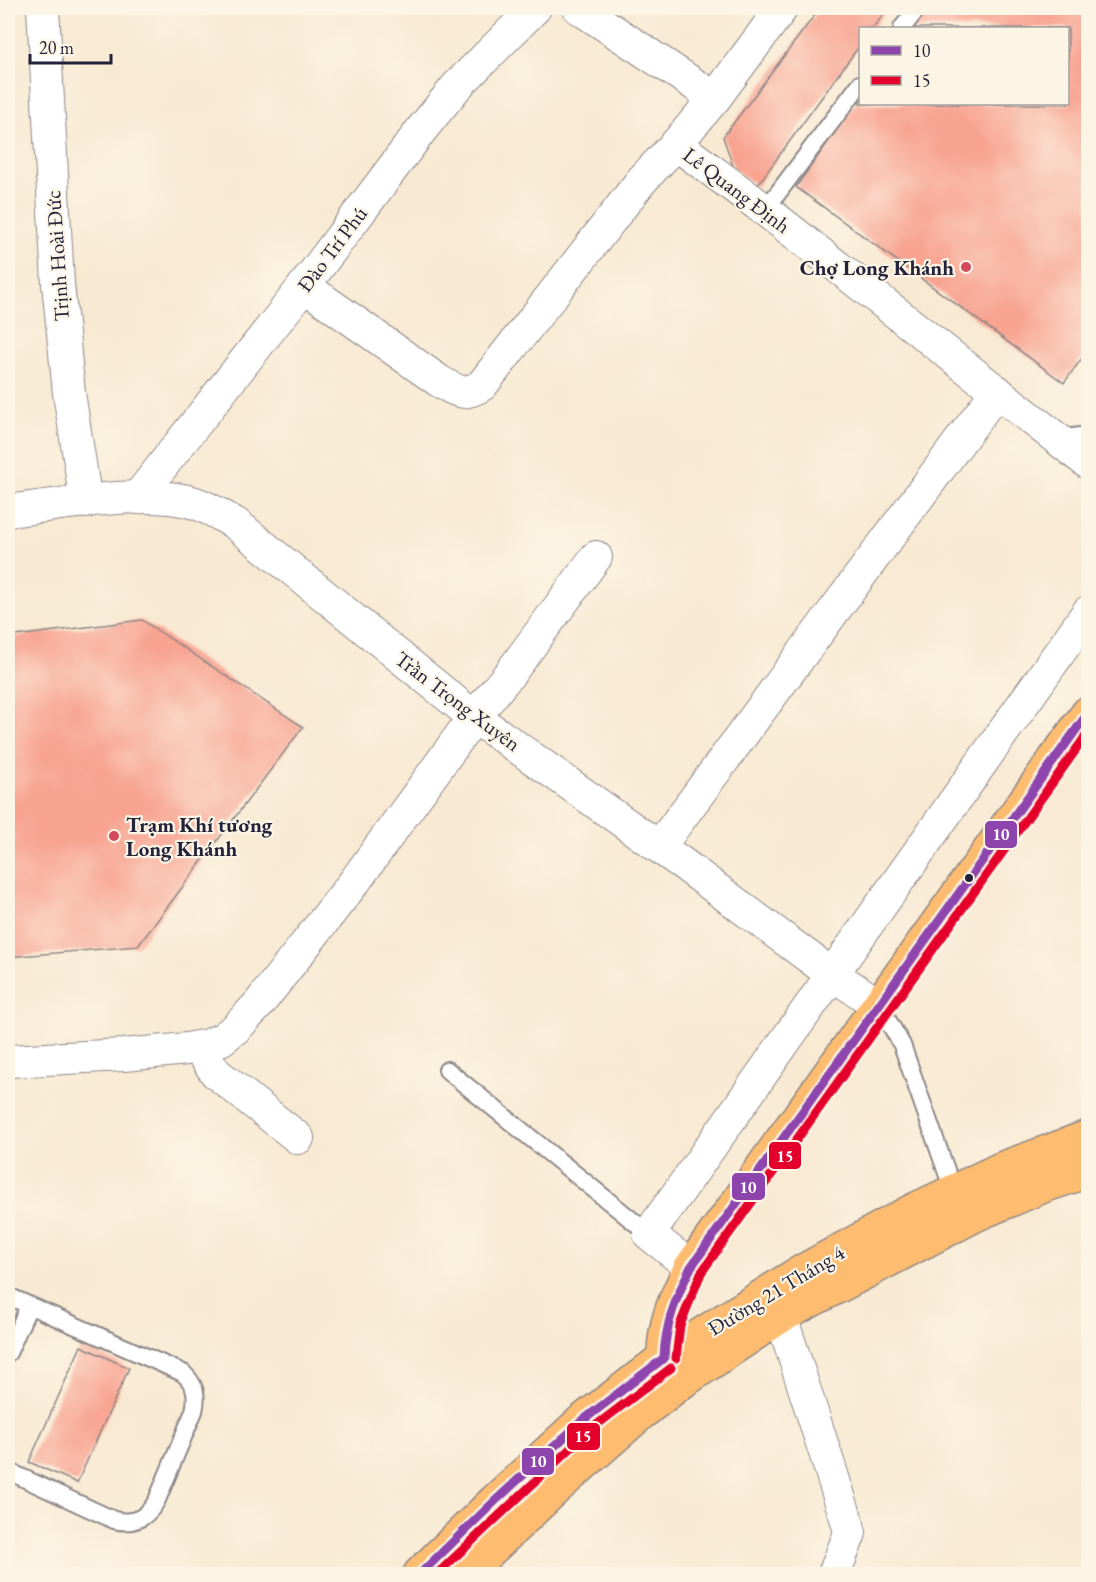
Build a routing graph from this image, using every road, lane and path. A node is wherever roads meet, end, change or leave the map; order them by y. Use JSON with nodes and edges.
{"nodes":[{"id":1,"x":43,"y":8,"type":"edge"},
{"id":2,"x":535,"y":8,"type":"edge"},
{"id":3,"x":579,"y":8,"type":"edge"},
{"id":4,"x":782,"y":8,"type":"edge"},
{"id":5,"x":918,"y":8,"type":"edge"},
{"id":6,"x":903,"y":27,"type":"edge"},
{"id":7,"x":859,"y":87,"type":"edge"},
{"id":8,"x":715,"y":98,"type":"junction"},
{"id":9,"x":676,"y":144,"type":"junction"},
{"id":10,"x":765,"y":210,"type":"junction"},
{"id":11,"x":304,"y":286,"type":"junction"},
{"id":12,"x":997,"y":391,"type":"junction"},
{"id":13,"x":1075,"y":439,"type":"edge"},
{"id":14,"x":1089,"y":463,"type":"edge"},
{"id":15,"x":137,"y":498,"type":"junction"},
{"id":16,"x":86,"y":502,"type":"junction"},
{"id":17,"x":8,"y":511,"type":"edge"},
{"id":18,"x":596,"y":558,"type":"dead end"},
{"id":19,"x":1089,"y":612,"type":"edge"},
{"id":20,"x":1089,"y":713,"type":"edge"},
{"id":21,"x":474,"y":717,"type":"junction"},
{"id":22,"x":659,"y":847,"type":"junction"},
{"id":23,"x":833,"y":975,"type":"junction"},
{"id":24,"x":879,"y":1005,"type":"junction"},
{"id":25,"x":198,"y":1047,"type":"junction"},
{"id":26,"x":8,"y":1061,"type":"edge"},
{"id":27,"x":447,"y":1070,"type":"dead end"},
{"id":28,"x":1089,"y":1137,"type":"edge"},
{"id":29,"x":298,"y":1138,"type":"dead end"},
{"id":30,"x":1089,"y":1171,"type":"edge"},
{"id":31,"x":953,"y":1190,"type":"junction"},
{"id":32,"x":649,"y":1234,"type":"junction"},
{"id":33,"x":691,"y":1267,"type":"junction"},
{"id":34,"x":8,"y":1296,"type":"edge"},
{"id":35,"x":29,"y":1306,"type":"junction"},
{"id":36,"x":781,"y":1316,"type":"junction"},
{"id":37,"x":8,"y":1353,"type":"edge"},
{"id":38,"x":673,"y":1369,"type":"junction"},
{"id":39,"x":8,"y":1471,"type":"edge"},
{"id":40,"x":420,"y":1575,"type":"edge"},
{"id":41,"x":465,"y":1575,"type":"edge"},
{"id":42,"x":834,"y":1575,"type":"edge"}],
"edges":[{"from":1,"to":16,"type":"street","name":"Trịnh Hoài Đức"},
{"from":2,"to":11,"type":"street","name":"Đào Trí Phú"},
{"from":3,"to":8,"type":"street"},
{"from":4,"to":8,"type":"street","name":"Lê Quang Định"},
{"from":5,"to":6,"type":"lane"},
{"from":7,"to":10,"type":"lane"},
{"from":8,"to":9,"type":"street","name":"Lê Quang Định"},
{"from":9,"to":10,"type":"street","name":"Lê Quang Định"},
{"from":9,"to":11,"type":"street"},
{"from":10,"to":12,"type":"street","name":"Lê Quang Định"},
{"from":11,"to":15,"type":"street","name":"Đào Trí Phú"},
{"from":12,"to":13,"type":"street","name":"Lê Quang Định"},
{"from":12,"to":22,"type":"street"},
{"from":13,"to":14,"type":"street","name":"Lê Quang Định"},
{"from":15,"to":16,"type":"street","name":"Trần Trọng Xuyên"},
{"from":15,"to":21,"type":"street","name":"Trần Trọng Xuyên"},
{"from":16,"to":17,"type":"street","name":"Trần Trọng Xuyên"},
{"from":18,"to":21,"type":"street"},
{"from":19,"to":23,"type":"street"},
{"from":20,"to":24,"type":"main road"},
{"from":21,"to":22,"type":"street","name":"Trần Trọng Xuyên"},
{"from":21,"to":25,"type":"street"},
{"from":22,"to":23,"type":"street","name":"Trần Trọng Xuyên"},
{"from":23,"to":24,"type":"street","name":"Trần Trọng Xuyên"},
{"from":23,"to":32,"type":"street"},
{"from":24,"to":31,"type":"lane"},
{"from":24,"to":33,"type":"main road"},
{"from":25,"to":26,"type":"street"},
{"from":25,"to":29,"type":"street"},
{"from":27,"to":32,"type":"lane"},
{"from":28,"to":31,"type":"main road","name":"Đường 21 Tháng 4"},
{"from":30,"to":36,"type":"main road","name":"Đường 21 Tháng 4"},
{"from":31,"to":38,"type":"main road","name":"Đường 21 Tháng 4"},
{"from":32,"to":33,"type":"street"},
{"from":33,"to":38,"type":"main road"},
{"from":34,"to":35,"type":"lane"},
{"from":35,"to":37,"type":"lane"},
{"from":35,"to":39,"type":"lane"},
{"from":36,"to":38,"type":"main road","name":"Đường 21 Tháng 4"},
{"from":36,"to":42,"type":"street"},
{"from":38,"to":40,"type":"main road","name":"Đường 21 Tháng 4"},
{"from":38,"to":41,"type":"main road","name":"Đường 21 Tháng 4"}]}
